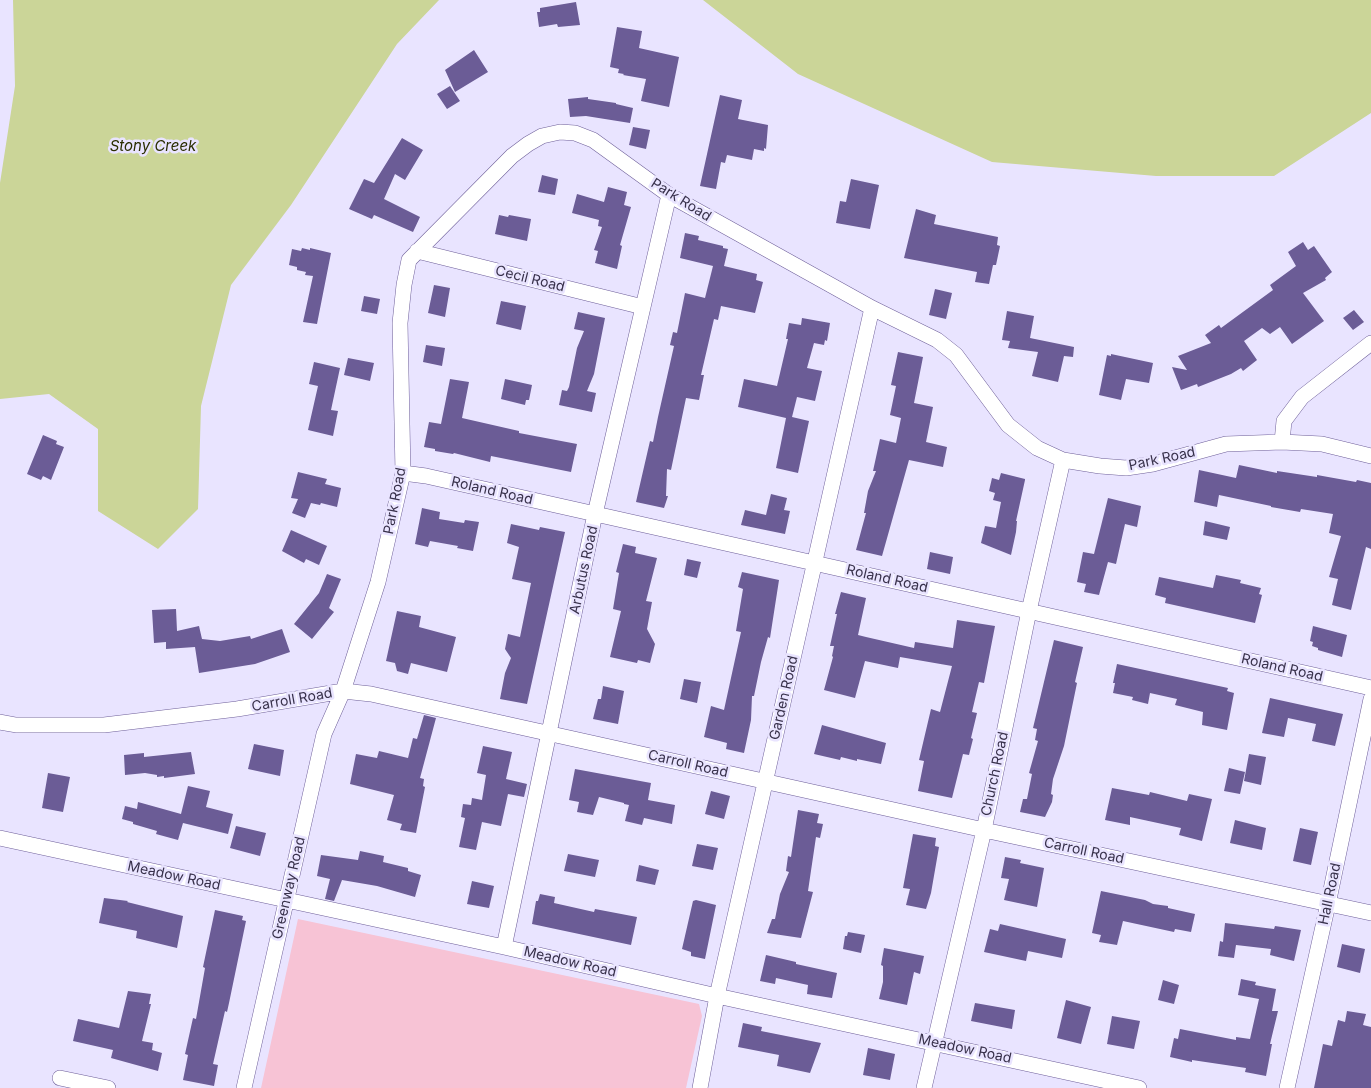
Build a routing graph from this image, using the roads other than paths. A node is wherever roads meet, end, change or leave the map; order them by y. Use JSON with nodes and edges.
{"nodes":[{"id":1,"x":669,"y":195,"type":"junction"},
{"id":2,"x":417,"y":251,"type":"junction"},
{"id":3,"x":643,"y":307,"type":"junction"},
{"id":4,"x":872,"y":308,"type":"junction"},
{"id":5,"x":1371,"y":344,"type":"edge"},
{"id":6,"x":1282,"y":442,"type":"junction"},
{"id":7,"x":1371,"y":456,"type":"edge"},
{"id":8,"x":1063,"y":460,"type":"junction"},
{"id":9,"x":403,"y":473,"type":"junction"},
{"id":10,"x":595,"y":514,"type":"junction"},
{"id":11,"x":815,"y":563,"type":"junction"},
{"id":12,"x":1029,"y":611,"type":"junction"},
{"id":13,"x":1371,"y":688,"type":"edge"},
{"id":14,"x":343,"y":691,"type":"junction"},
{"id":15,"x":1371,"y":699,"type":"edge"},
{"id":16,"x":0,"y":722,"type":"edge"},
{"id":17,"x":549,"y":733,"type":"junction"},
{"id":18,"x":765,"y":781,"type":"junction"},
{"id":19,"x":984,"y":830,"type":"junction"},
{"id":20,"x":0,"y":838,"type":"edge"},
{"id":21,"x":286,"y":900,"type":"junction"},
{"id":22,"x":1328,"y":904,"type":"junction"},
{"id":23,"x":1371,"y":913,"type":"edge"},
{"id":24,"x":504,"y":947,"type":"junction"},
{"id":25,"x":717,"y":996,"type":"junction"},
{"id":26,"x":934,"y":1042,"type":"junction"},
{"id":27,"x":60,"y":1078,"type":"dead end"},
{"id":28,"x":108,"y":1088,"type":"edge"},
{"id":29,"x":244,"y":1088,"type":"edge"},
{"id":30,"x":700,"y":1088,"type":"edge"},
{"id":31,"x":924,"y":1088,"type":"edge"},
{"id":32,"x":1140,"y":1088,"type":"edge"},
{"id":33,"x":1286,"y":1088,"type":"edge"}],
"edges":[{"from":1,"to":2,"type":"street","name":"Park Road"},
{"from":1,"to":3,"type":"street","name":"Arbutus Road"},
{"from":1,"to":4,"type":"street","name":"Park Road"},
{"from":2,"to":3,"type":"street","name":"Cecil Road"},
{"from":2,"to":9,"type":"street","name":"Park Road"},
{"from":3,"to":10,"type":"street","name":"Arbutus Road"},
{"from":4,"to":8,"type":"street","name":"Park Road"},
{"from":4,"to":11,"type":"street","name":"Garden Road"},
{"from":5,"to":6,"type":"street"},
{"from":6,"to":7,"type":"street","name":"Park Road"},
{"from":6,"to":8,"type":"street","name":"Park Road"},
{"from":8,"to":12,"type":"street","name":"Church Road"},
{"from":9,"to":10,"type":"street","name":"Roland Road"},
{"from":9,"to":14,"type":"street","name":"Park Road"},
{"from":10,"to":11,"type":"street","name":"Roland Road"},
{"from":10,"to":17,"type":"street","name":"Arbutus Road"},
{"from":11,"to":12,"type":"street","name":"Roland Road"},
{"from":11,"to":18,"type":"street","name":"Garden Road"},
{"from":12,"to":13,"type":"street","name":"Roland Road"},
{"from":12,"to":19,"type":"street","name":"Church Road"},
{"from":14,"to":16,"type":"street","name":"Carroll Road"},
{"from":14,"to":17,"type":"street","name":"Carroll Road"},
{"from":14,"to":21,"type":"street","name":"Greenway Road"},
{"from":15,"to":22,"type":"street","name":"Hall Road"},
{"from":17,"to":18,"type":"street","name":"Carroll Road"},
{"from":17,"to":24,"type":"street","name":"Arbutus Road"},
{"from":18,"to":19,"type":"street","name":"Carroll Road"},
{"from":18,"to":25,"type":"street","name":"Garden Road"},
{"from":19,"to":22,"type":"street","name":"Carroll Road"},
{"from":19,"to":26,"type":"street","name":"Church Road"},
{"from":20,"to":21,"type":"street","name":"Meadow Road"},
{"from":21,"to":24,"type":"street","name":"Meadow Road"},
{"from":21,"to":29,"type":"street","name":"Greenway Road"},
{"from":22,"to":23,"type":"street","name":"Carroll Road"},
{"from":22,"to":33,"type":"street","name":"Hall Road"},
{"from":24,"to":25,"type":"street","name":"Meadow Road"},
{"from":25,"to":26,"type":"street","name":"Meadow Road"},
{"from":25,"to":30,"type":"street","name":"Garden Road"},
{"from":26,"to":31,"type":"street","name":"Church Road"},
{"from":26,"to":32,"type":"street","name":"Meadow Road"},
{"from":27,"to":28,"type":"street"}]}
